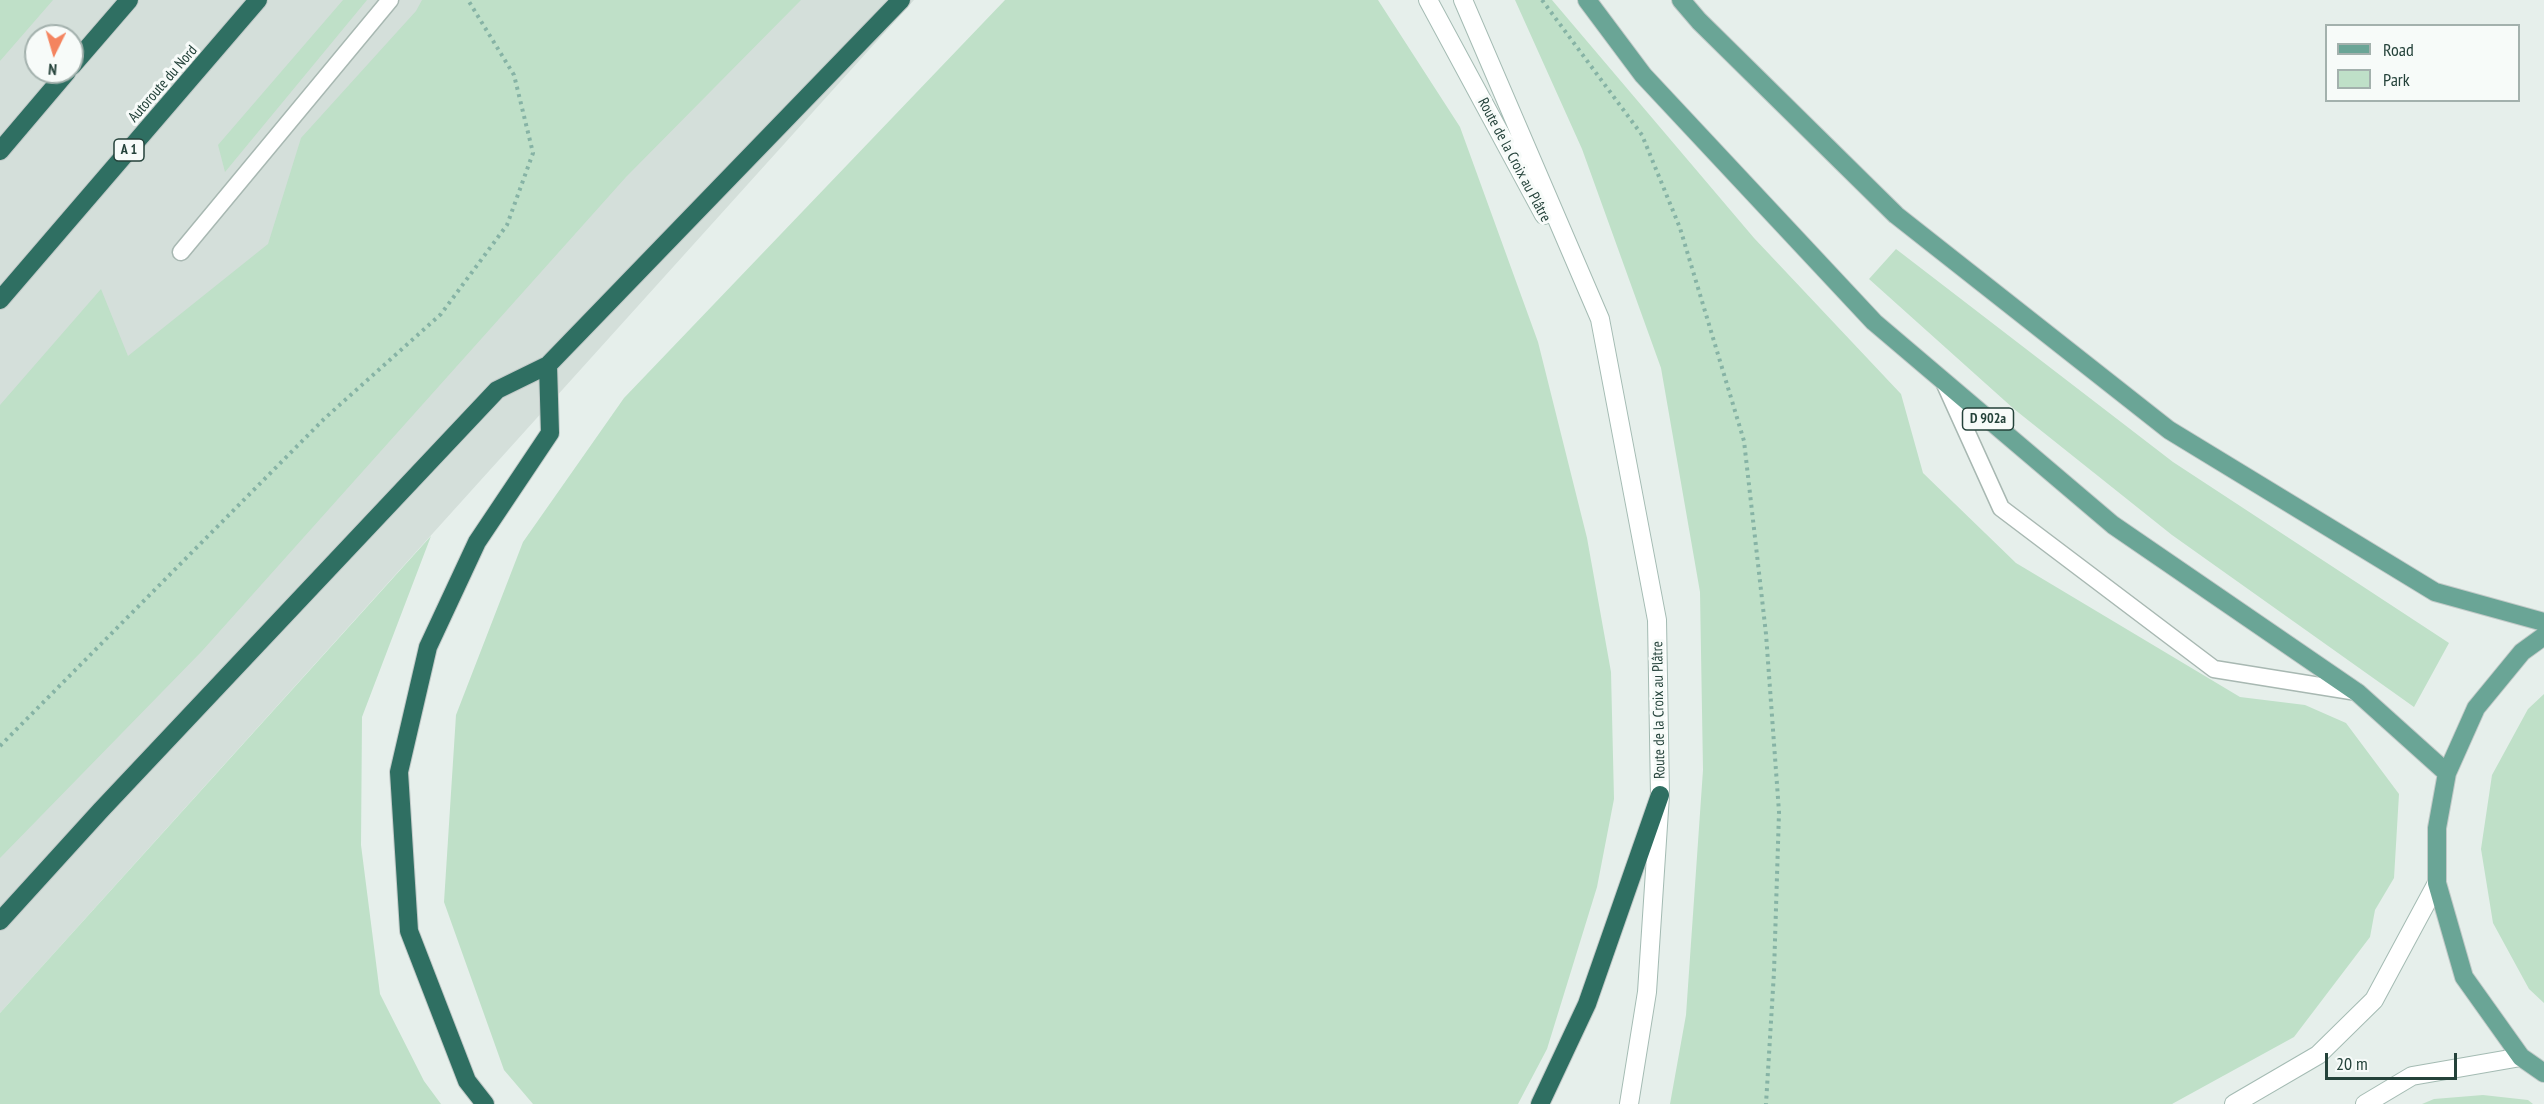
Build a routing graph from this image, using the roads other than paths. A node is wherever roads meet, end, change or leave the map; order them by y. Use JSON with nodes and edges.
{"nodes":[{"id":1,"x":129,"y":0,"type":"edge"},
{"id":2,"x":258,"y":0,"type":"edge"},
{"id":3,"x":390,"y":0,"type":"edge"},
{"id":4,"x":901,"y":0,"type":"edge"},
{"id":5,"x":1428,"y":0,"type":"edge"},
{"id":6,"x":1463,"y":0,"type":"edge"},
{"id":7,"x":1587,"y":0,"type":"edge"},
{"id":8,"x":1681,"y":0,"type":"edge"},
{"id":9,"x":84,"y":52,"type":"edge"},
{"id":10,"x":57,"y":84,"type":"edge"},
{"id":11,"x":0,"y":151,"type":"edge"},
{"id":12,"x":181,"y":252,"type":"dead end"},
{"id":13,"x":0,"y":300,"type":"edge"},
{"id":14,"x":1600,"y":319,"type":"junction"},
{"id":15,"x":548,"y":365,"type":"junction"},
{"id":16,"x":1944,"y":381,"type":"junction"},
{"id":17,"x":2544,"y":622,"type":"edge"},
{"id":18,"x":2544,"y":636,"type":"edge"},
{"id":19,"x":2358,"y":693,"type":"junction"},
{"id":20,"x":2447,"y":774,"type":"junction"},
{"id":21,"x":1660,"y":795,"type":"junction"},
{"id":22,"x":2437,"y":883,"type":"junction"},
{"id":23,"x":0,"y":921,"type":"edge"},
{"id":24,"x":2521,"y":1057,"type":"junction"},
{"id":25,"x":2544,"y":1073,"type":"edge"},
{"id":26,"x":485,"y":1104,"type":"edge"},
{"id":27,"x":1540,"y":1104,"type":"edge"},
{"id":28,"x":1629,"y":1104,"type":"edge"},
{"id":29,"x":2234,"y":1104,"type":"edge"},
{"id":30,"x":2365,"y":1104,"type":"edge"}],
"edges":[{"from":1,"to":9,"type":"highway"},
{"from":2,"to":13,"type":"highway","name":"Autoroute du Nord","number":"A 1"},
{"from":3,"to":12,"type":"lane"},
{"from":4,"to":15,"type":"highway"},
{"from":5,"to":14,"type":"main road","name":"Route de la Croix au Plâtre"},
{"from":6,"to":14,"type":"main road","name":"Route de la Croix au Plâtre"},
{"from":7,"to":16,"type":"main road","number":"D 902a"},
{"from":8,"to":17,"type":"main road"},
{"from":10,"to":11,"type":"highway"},
{"from":14,"to":21,"type":"main road","name":"Route de la Croix au Plâtre"},
{"from":15,"to":23,"type":"highway"},
{"from":15,"to":26,"type":"highway"},
{"from":16,"to":19,"type":"main road","number":"D 902a"},
{"from":16,"to":19,"type":"lane"},
{"from":18,"to":20,"type":"main road"},
{"from":19,"to":20,"type":"main road","number":"D 902a"},
{"from":20,"to":22,"type":"main road"},
{"from":21,"to":27,"type":"highway"},
{"from":21,"to":28,"type":"main road","name":"Route de la Croix au Plâtre"},
{"from":22,"to":24,"type":"main road"},
{"from":22,"to":29,"type":"main road"},
{"from":24,"to":25,"type":"main road"},
{"from":24,"to":30,"type":"main road"}]}
